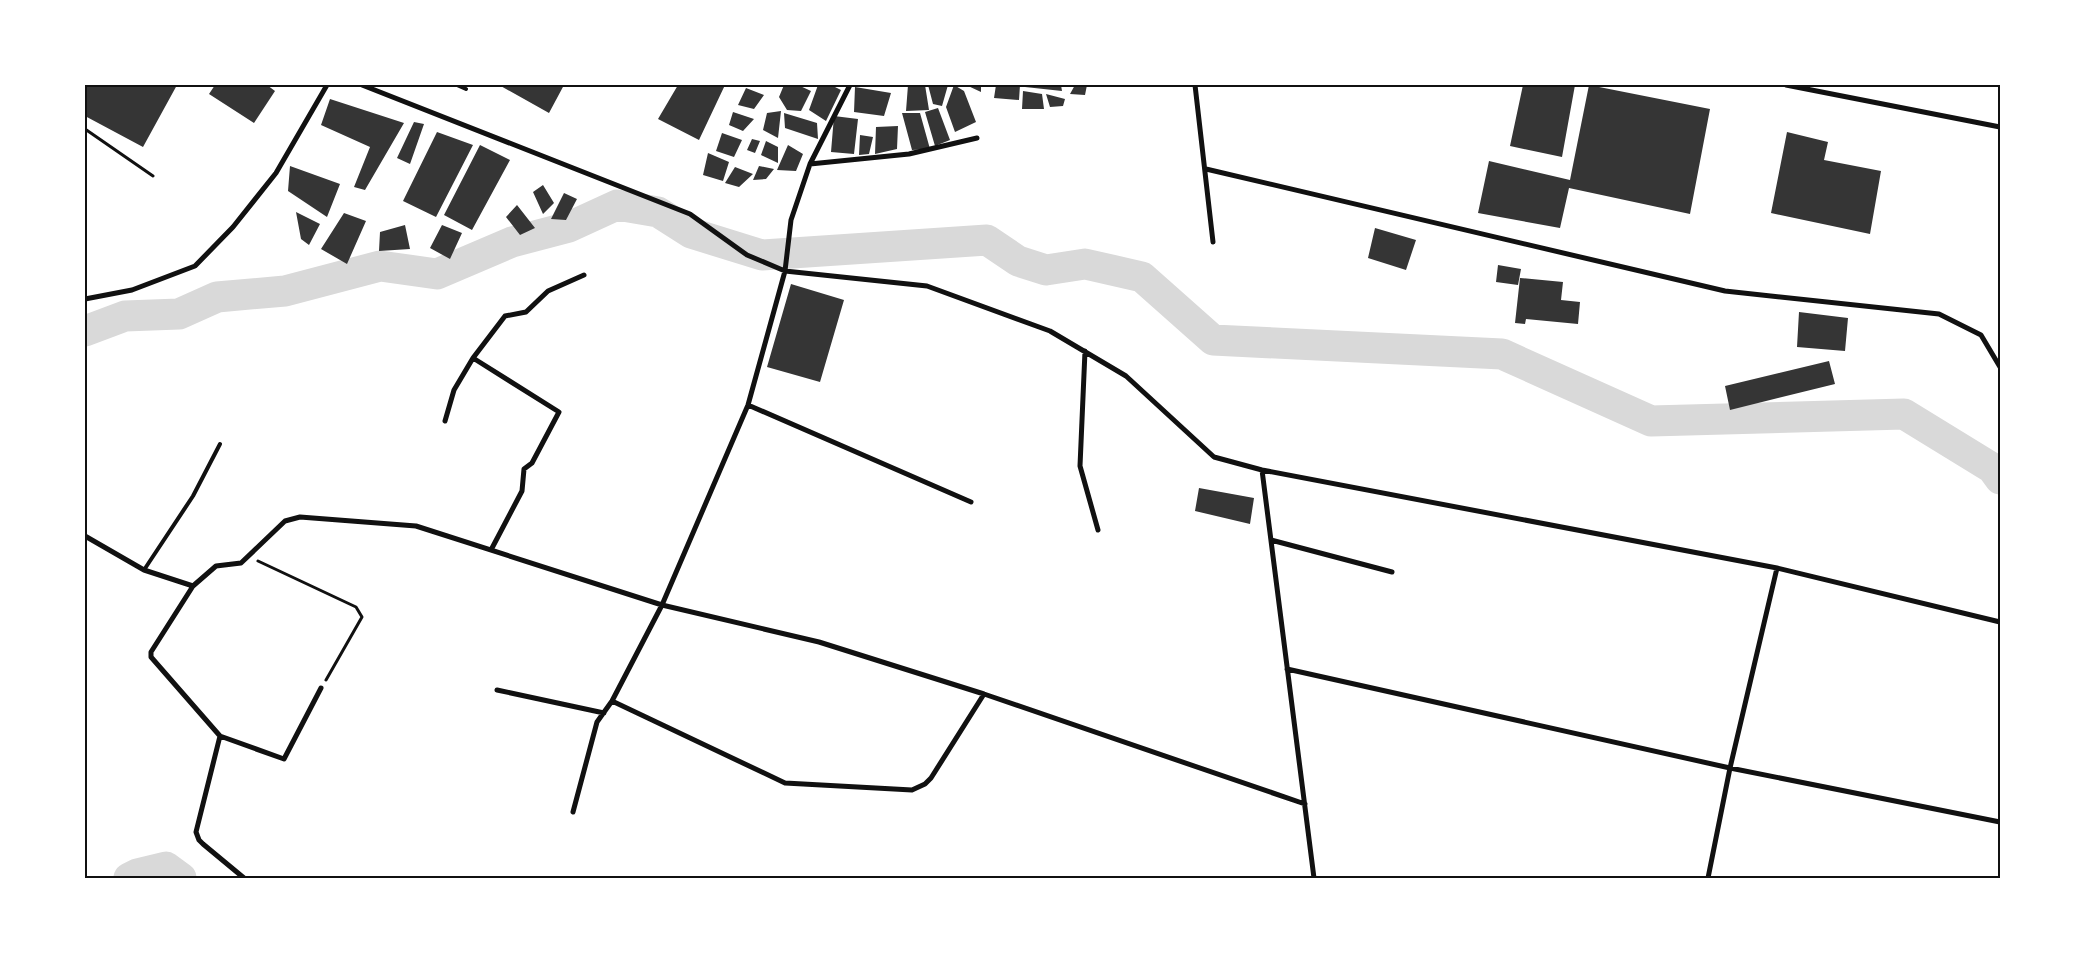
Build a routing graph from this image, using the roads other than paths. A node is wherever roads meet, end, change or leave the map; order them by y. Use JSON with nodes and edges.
{"nodes":[{"id":1,"x":327,"y":85,"type":"edge"},
{"id":2,"x":362,"y":85,"type":"edge"},
{"id":3,"x":457,"y":85,"type":"edge"},
{"id":4,"x":850,"y":85,"type":"edge"},
{"id":5,"x":1195,"y":85,"type":"edge"},
{"id":6,"x":1786,"y":85,"type":"edge"},
{"id":7,"x":1824,"y":85,"type":"edge"},
{"id":8,"x":466,"y":89,"type":"dead end"},
{"id":9,"x":1823,"y":92,"type":"junction"},
{"id":10,"x":2000,"y":127,"type":"edge"},
{"id":11,"x":977,"y":138,"type":"dead end"},
{"id":12,"x":810,"y":164,"type":"junction"},
{"id":13,"x":1206,"y":169,"type":"junction"},
{"id":14,"x":1213,"y":242,"type":"dead end"},
{"id":15,"x":784,"y":272,"type":"junction"},
{"id":16,"x":584,"y":275,"type":"dead end"},
{"id":17,"x":85,"y":299,"type":"edge"},
{"id":18,"x":1085,"y":352,"type":"junction"},
{"id":19,"x":473,"y":358,"type":"junction"},
{"id":20,"x":2000,"y":367,"type":"edge"},
{"id":21,"x":748,"y":405,"type":"junction"},
{"id":22,"x":444,"y":421,"type":"dead end"},
{"id":23,"x":220,"y":444,"type":"dead end"},
{"id":24,"x":1262,"y":470,"type":"junction"},
{"id":25,"x":971,"y":502,"type":"dead end"},
{"id":26,"x":1098,"y":530,"type":"dead end"},
{"id":27,"x":85,"y":536,"type":"edge"},
{"id":28,"x":1271,"y":540,"type":"junction"},
{"id":29,"x":491,"y":550,"type":"junction"},
{"id":30,"x":1776,"y":568,"type":"junction"},
{"id":31,"x":144,"y":570,"type":"junction"},
{"id":32,"x":1392,"y":572,"type":"dead end"},
{"id":33,"x":193,"y":586,"type":"junction"},
{"id":34,"x":662,"y":605,"type":"junction"},
{"id":35,"x":2000,"y":622,"type":"edge"},
{"id":36,"x":1287,"y":669,"type":"junction"},
{"id":37,"x":321,"y":688,"type":"road end"},
{"id":38,"x":497,"y":690,"type":"dead end"},
{"id":39,"x":984,"y":694,"type":"junction"},
{"id":40,"x":612,"y":701,"type":"junction"},
{"id":41,"x":604,"y":713,"type":"junction"},
{"id":42,"x":220,"y":736,"type":"junction"},
{"id":43,"x":1730,"y":768,"type":"junction"},
{"id":44,"x":1305,"y":804,"type":"junction"},
{"id":45,"x":573,"y":812,"type":"dead end"},
{"id":46,"x":2000,"y":822,"type":"edge"},
{"id":47,"x":244,"y":878,"type":"edge"},
{"id":48,"x":1314,"y":878,"type":"edge"},
{"id":49,"x":1708,"y":878,"type":"edge"}],
"edges":[{"from":1,"to":17,"type":"street"},
{"from":2,"to":15,"type":"street"},
{"from":3,"to":8,"type":"lane"},
{"from":4,"to":12,"type":"street"},
{"from":5,"to":13,"type":"street"},
{"from":6,"to":9,"type":"street"},
{"from":7,"to":9,"type":"street"},
{"from":9,"to":10,"type":"street"},
{"from":11,"to":12,"type":"street"},
{"from":12,"to":15,"type":"street"},
{"from":13,"to":14,"type":"street"},
{"from":13,"to":20,"type":"street"},
{"from":15,"to":18,"type":"street"},
{"from":15,"to":21,"type":"street"},
{"from":16,"to":19,"type":"street"},
{"from":18,"to":24,"type":"street"},
{"from":18,"to":26,"type":"street"},
{"from":19,"to":22,"type":"street"},
{"from":19,"to":29,"type":"street"},
{"from":21,"to":25,"type":"street"},
{"from":21,"to":34,"type":"street"},
{"from":23,"to":31,"type":"lane"},
{"from":24,"to":28,"type":"street"},
{"from":24,"to":30,"type":"street"},
{"from":27,"to":31,"type":"street"},
{"from":28,"to":32,"type":"street"},
{"from":28,"to":36,"type":"street"},
{"from":29,"to":33,"type":"street"},
{"from":29,"to":34,"type":"street"},
{"from":30,"to":35,"type":"street"},
{"from":30,"to":43,"type":"street"},
{"from":31,"to":33,"type":"street"},
{"from":33,"to":42,"type":"street"},
{"from":34,"to":39,"type":"street"},
{"from":34,"to":40,"type":"street"},
{"from":36,"to":43,"type":"street"},
{"from":36,"to":44,"type":"street"},
{"from":37,"to":42,"type":"street"},
{"from":38,"to":41,"type":"street"},
{"from":39,"to":40,"type":"street"},
{"from":39,"to":44,"type":"street"},
{"from":40,"to":41,"type":"street"},
{"from":41,"to":45,"type":"street"},
{"from":42,"to":47,"type":"street"},
{"from":43,"to":46,"type":"street"},
{"from":43,"to":49,"type":"street"},
{"from":44,"to":48,"type":"street"}]}
